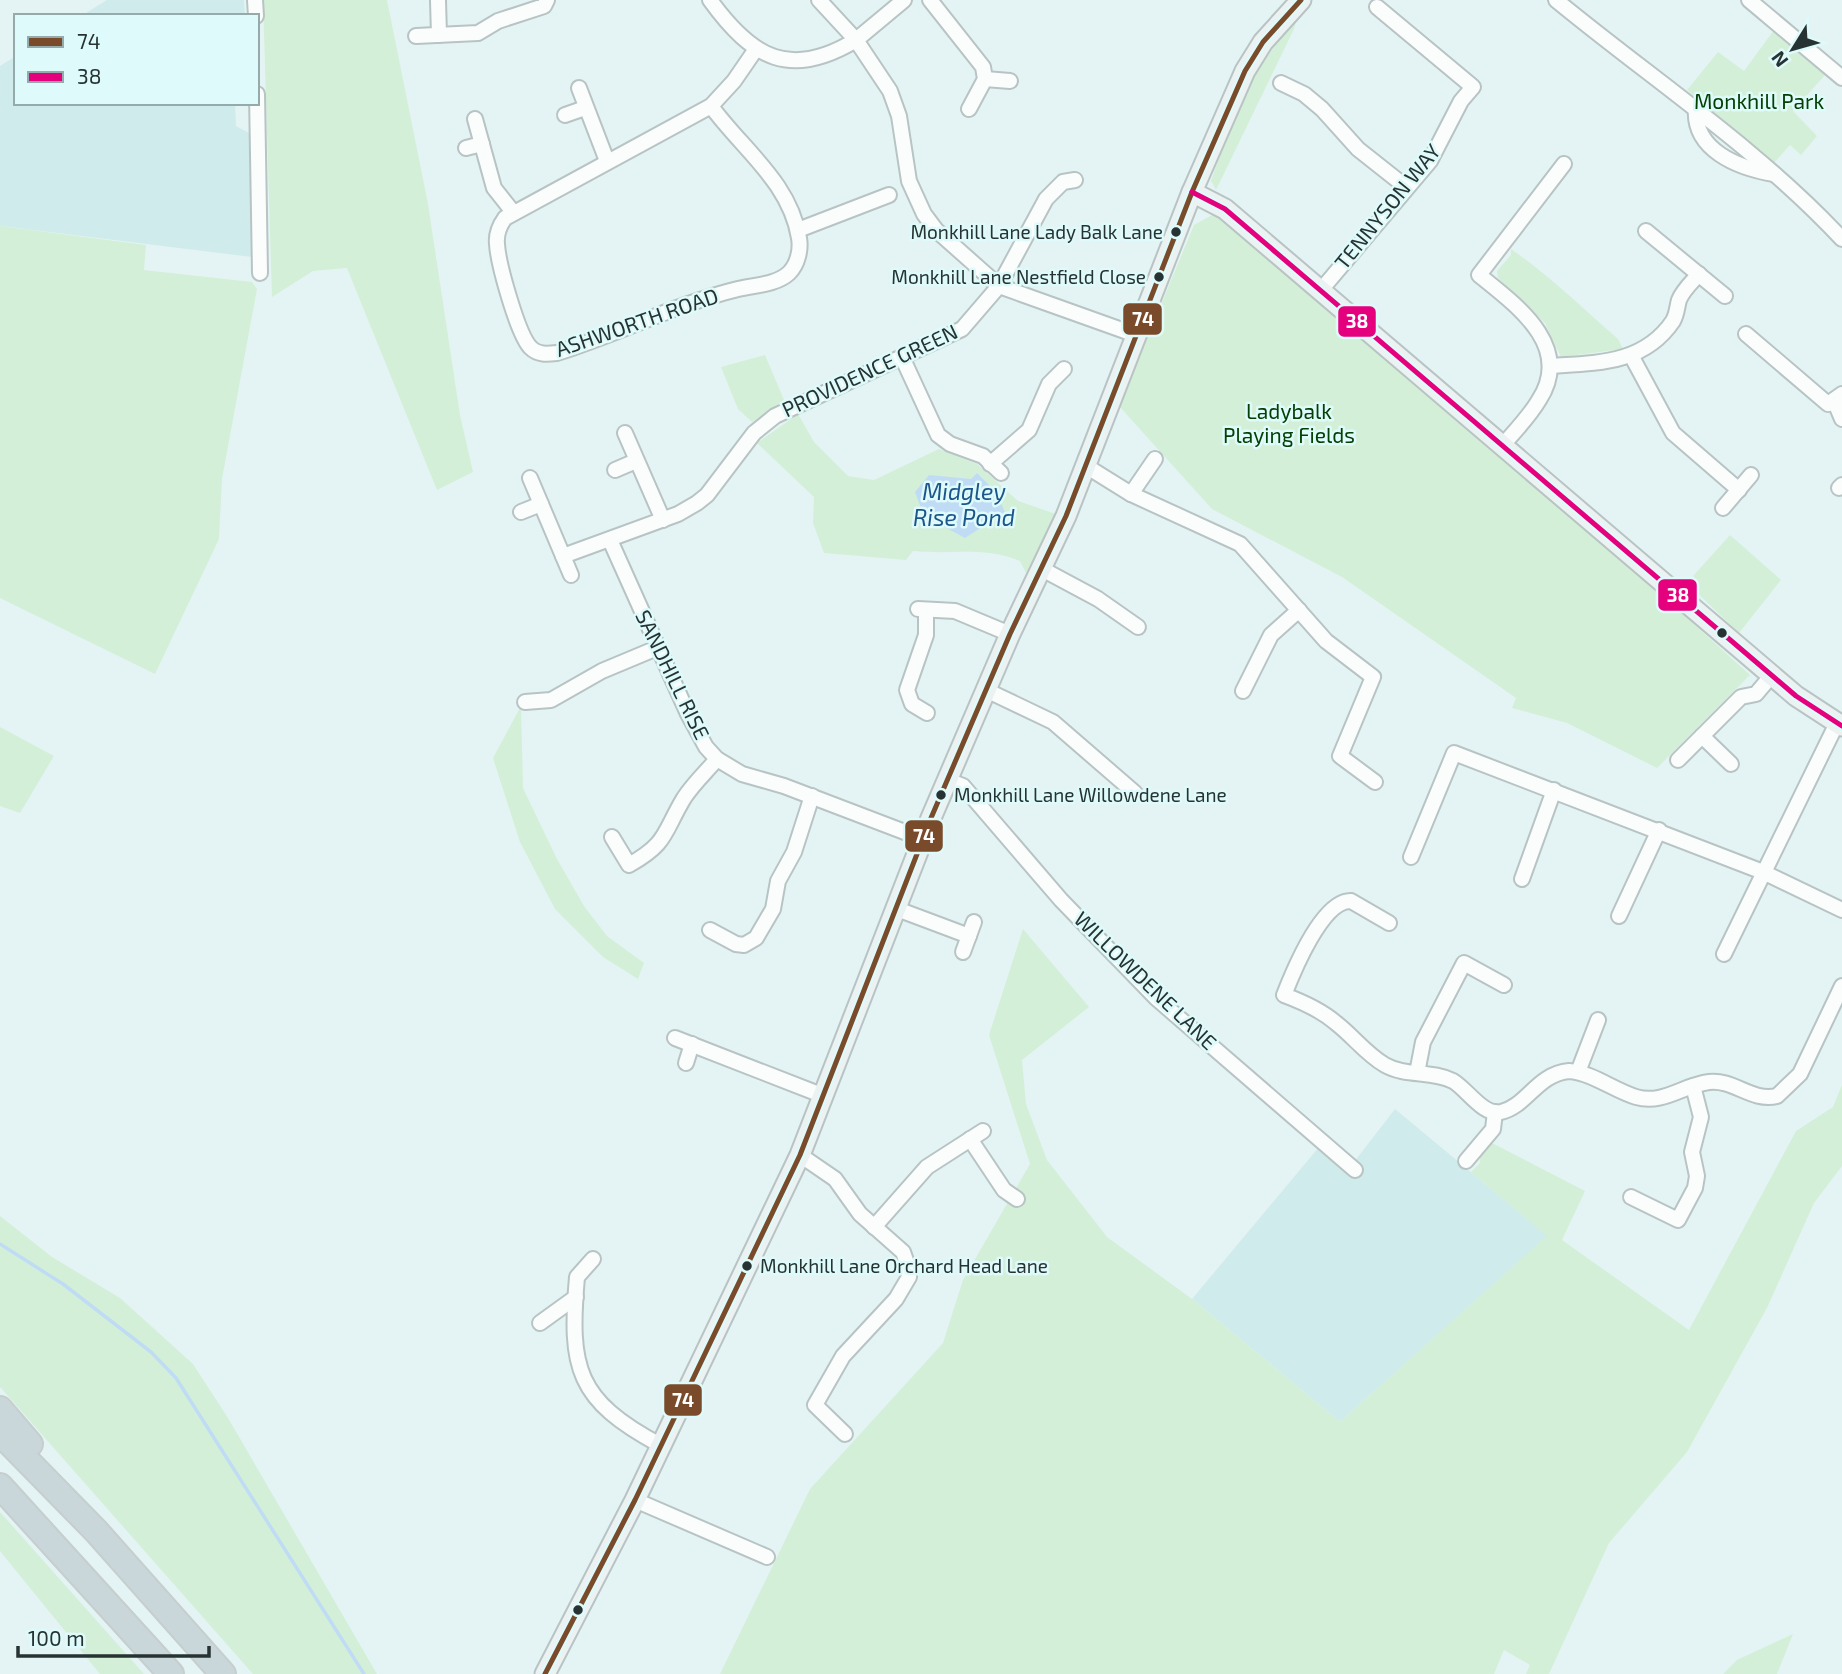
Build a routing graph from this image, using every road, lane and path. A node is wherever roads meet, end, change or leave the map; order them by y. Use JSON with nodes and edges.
{"nodes":[{"id":1,"x":438,"y":0,"type":"edge"},
{"id":2,"x":547,"y":0,"type":"edge"},
{"id":3,"x":710,"y":0,"type":"edge"},
{"id":4,"x":819,"y":0,"type":"edge"},
{"id":5,"x":904,"y":0,"type":"edge"},
{"id":6,"x":930,"y":0,"type":"edge"},
{"id":7,"x":1301,"y":0,"type":"edge"},
{"id":8,"x":1556,"y":0,"type":"edge"},
{"id":9,"x":1749,"y":0,"type":"edge"},
{"id":10,"x":1377,"y":7,"type":"dead end"},
{"id":11,"x":439,"y":35,"type":"junction"},
{"id":12,"x":416,"y":36,"type":"dead end"},
{"id":13,"x":856,"y":40,"type":"junction"},
{"id":14,"x":756,"y":49,"type":"junction"},
{"id":15,"x":1842,"y":78,"type":"edge"},
{"id":16,"x":985,"y":79,"type":"junction"},
{"id":17,"x":1010,"y":81,"type":"dead end"},
{"id":18,"x":1281,"y":83,"type":"dead end"},
{"id":19,"x":579,"y":88,"type":"dead end"},
{"id":20,"x":257,"y":105,"type":"edge"},
{"id":21,"x":711,"y":106,"type":"junction"},
{"id":22,"x":585,"y":108,"type":"junction"},
{"id":23,"x":969,"y":109,"type":"dead end"},
{"id":24,"x":565,"y":115,"type":"dead end"},
{"id":25,"x":475,"y":119,"type":"dead end"},
{"id":26,"x":482,"y":144,"type":"junction"},
{"id":27,"x":466,"y":148,"type":"dead end"},
{"id":28,"x":607,"y":161,"type":"junction"},
{"id":29,"x":1564,"y":164,"type":"dead end"},
{"id":30,"x":1075,"y":180,"type":"dead end"},
{"id":31,"x":1406,"y":187,"type":"junction"},
{"id":32,"x":1192,"y":192,"type":"junction"},
{"id":33,"x":889,"y":195,"type":"dead end"},
{"id":34,"x":513,"y":212,"type":"junction"},
{"id":35,"x":797,"y":230,"type":"junction"},
{"id":36,"x":1646,"y":231,"type":"dead end"},
{"id":37,"x":1842,"y":239,"type":"edge"},
{"id":38,"x":260,"y":273,"type":"dead end"},
{"id":39,"x":1699,"y":274,"type":"junction"},
{"id":40,"x":999,"y":286,"type":"junction"},
{"id":41,"x":1321,"y":290,"type":"junction"},
{"id":42,"x":1725,"y":296,"type":"dead end"},
{"id":43,"x":1746,"y":334,"type":"dead end"},
{"id":44,"x":1136,"y":335,"type":"junction"},
{"id":45,"x":902,"y":357,"type":"junction"},
{"id":46,"x":1632,"y":357,"type":"junction"},
{"id":47,"x":1550,"y":366,"type":"junction"},
{"id":48,"x":1064,"y":369,"type":"dead end"},
{"id":49,"x":1838,"y":397,"type":"edge"},
{"id":50,"x":1842,"y":419,"type":"edge"},
{"id":51,"x":625,"y":432,"type":"dead end"},
{"id":52,"x":1502,"y":446,"type":"junction"},
{"id":53,"x":1155,"y":459,"type":"dead end"},
{"id":54,"x":636,"y":461,"type":"junction"},
{"id":55,"x":1086,"y":466,"type":"junction"},
{"id":56,"x":615,"y":470,"type":"dead end"},
{"id":57,"x":1751,"y":475,"type":"dead end"},
{"id":58,"x":530,"y":478,"type":"dead end"},
{"id":59,"x":1739,"y":490,"type":"junction"},
{"id":60,"x":1131,"y":494,"type":"junction"},
{"id":61,"x":541,"y":504,"type":"junction"},
{"id":62,"x":1723,"y":508,"type":"dead end"},
{"id":63,"x":521,"y":512,"type":"dead end"},
{"id":64,"x":663,"y":520,"type":"junction"},
{"id":65,"x":610,"y":540,"type":"junction"},
{"id":66,"x":563,"y":556,"type":"junction"},
{"id":67,"x":1042,"y":569,"type":"junction"},
{"id":68,"x":571,"y":575,"type":"dead end"},
{"id":69,"x":1299,"y":610,"type":"junction"},
{"id":70,"x":1138,"y":627,"type":"dead end"},
{"id":71,"x":1010,"y":634,"type":"junction"},
{"id":72,"x":657,"y":648,"type":"junction"},
{"id":73,"x":1772,"y":675,"type":"junction"},
{"id":74,"x":988,"y":691,"type":"junction"},
{"id":75,"x":1243,"y":691,"type":"dead end"},
{"id":76,"x":525,"y":702,"type":"dead end"},
{"id":77,"x":927,"y":713,"type":"dead end"},
{"id":78,"x":1840,"y":725,"type":"edge"},
{"id":79,"x":1702,"y":736,"type":"junction"},
{"id":80,"x":717,"y":759,"type":"junction"},
{"id":81,"x":1678,"y":760,"type":"dead end"},
{"id":82,"x":1731,"y":764,"type":"dead end"},
{"id":83,"x":948,"y":780,"type":"junction"},
{"id":84,"x":1375,"y":782,"type":"dead end"},
{"id":85,"x":1553,"y":790,"type":"junction"},
{"id":86,"x":1135,"y":793,"type":"dead end"},
{"id":87,"x":812,"y":796,"type":"junction"},
{"id":88,"x":1659,"y":830,"type":"junction"},
{"id":89,"x":611,"y":837,"type":"dead end"},
{"id":90,"x":923,"y":839,"type":"junction"},
{"id":91,"x":1411,"y":857,"type":"dead end"},
{"id":92,"x":1763,"y":872,"type":"junction"},
{"id":93,"x":1522,"y":879,"type":"dead end"},
{"id":94,"x":897,"y":909,"type":"junction"},
{"id":95,"x":1842,"y":910,"type":"edge"},
{"id":96,"x":1619,"y":916,"type":"dead end"},
{"id":97,"x":1389,"y":923,"type":"dead end"},
{"id":98,"x":710,"y":930,"type":"dead end"},
{"id":99,"x":963,"y":952,"type":"dead end"},
{"id":100,"x":1724,"y":954,"type":"dead end"},
{"id":101,"x":1504,"y":985,"type":"dead end"},
{"id":102,"x":1842,"y":986,"type":"edge"},
{"id":103,"x":1598,"y":1020,"type":"dead end"},
{"id":104,"x":676,"y":1038,"type":"dead end"},
{"id":105,"x":692,"y":1044,"type":"junction"},
{"id":106,"x":685,"y":1063,"type":"dead end"},
{"id":107,"x":1578,"y":1072,"type":"junction"},
{"id":108,"x":1417,"y":1073,"type":"junction"},
{"id":109,"x":1693,"y":1086,"type":"junction"},
{"id":110,"x":824,"y":1096,"type":"junction"},
{"id":111,"x":1495,"y":1112,"type":"junction"},
{"id":112,"x":983,"y":1131,"type":"dead end"},
{"id":113,"x":970,"y":1139,"type":"junction"},
{"id":114,"x":800,"y":1155,"type":"junction"},
{"id":115,"x":1466,"y":1161,"type":"dead end"},
{"id":116,"x":1355,"y":1170,"type":"dead end"},
{"id":117,"x":1631,"y":1197,"type":"dead end"},
{"id":118,"x":1017,"y":1199,"type":"dead end"},
{"id":119,"x":874,"y":1227,"type":"junction"},
{"id":120,"x":593,"y":1259,"type":"dead end"},
{"id":121,"x":576,"y":1297,"type":"junction"},
{"id":122,"x":540,"y":1323,"type":"dead end"},
{"id":123,"x":0,"y":1409,"type":"edge"},
{"id":124,"x":0,"y":1433,"type":"edge"},
{"id":125,"x":845,"y":1434,"type":"dead end"},
{"id":126,"x":660,"y":1445,"type":"junction"},
{"id":127,"x":0,"y":1486,"type":"edge"},
{"id":128,"x":635,"y":1500,"type":"junction"},
{"id":129,"x":96,"y":1531,"type":"junction"},
{"id":130,"x":767,"y":1557,"type":"dead end"},
{"id":131,"x":550,"y":1672,"type":"edge"},
{"id":132,"x":171,"y":1674,"type":"edge"},
{"id":133,"x":223,"y":1674,"type":"edge"}],
"edges":[{"from":1,"to":11,"type":"street"},
{"from":2,"to":11,"type":"street"},
{"from":3,"to":14,"type":"street"},
{"from":4,"to":13,"type":"street"},
{"from":5,"to":13,"type":"street"},
{"from":6,"to":16,"type":"street"},
{"from":7,"to":32,"type":"street"},
{"from":8,"to":37,"type":"street"},
{"from":9,"to":15,"type":"street"},
{"from":10,"to":31,"type":"street","name":"TENNYSON WAY"},
{"from":11,"to":12,"type":"street"},
{"from":13,"to":14,"type":"street"},
{"from":13,"to":40,"type":"street"},
{"from":14,"to":21,"type":"street"},
{"from":16,"to":17,"type":"street"},
{"from":16,"to":23,"type":"street"},
{"from":18,"to":31,"type":"street"},
{"from":19,"to":22,"type":"street"},
{"from":20,"to":38,"type":"street"},
{"from":21,"to":28,"type":"street"},
{"from":21,"to":35,"type":"street"},
{"from":22,"to":24,"type":"street"},
{"from":22,"to":28,"type":"street"},
{"from":25,"to":26,"type":"street"},
{"from":26,"to":27,"type":"street"},
{"from":26,"to":34,"type":"street"},
{"from":28,"to":34,"type":"street"},
{"from":29,"to":47,"type":"street"},
{"from":30,"to":40,"type":"street","name":"PROVIDENCE GREEN"},
{"from":31,"to":41,"type":"street","name":"TENNYSON WAY"},
{"from":32,"to":41,"type":"street"},
{"from":32,"to":44,"type":"street"},
{"from":33,"to":35,"type":"street"},
{"from":34,"to":35,"type":"street","name":"ASHWORTH ROAD"},
{"from":36,"to":39,"type":"street"},
{"from":39,"to":42,"type":"street"},
{"from":39,"to":46,"type":"street"},
{"from":40,"to":44,"type":"street"},
{"from":40,"to":45,"type":"street","name":"PROVIDENCE GREEN"},
{"from":41,"to":52,"type":"street"},
{"from":43,"to":49,"type":"street"},
{"from":44,"to":55,"type":"street"},
{"from":45,"to":48,"type":"street"},
{"from":45,"to":64,"type":"street","name":"PROVIDENCE GREEN"},
{"from":46,"to":47,"type":"street"},
{"from":46,"to":59,"type":"street"},
{"from":47,"to":52,"type":"street"},
{"from":49,"to":50,"type":"street"},
{"from":51,"to":54,"type":"street"},
{"from":52,"to":73,"type":"street"},
{"from":53,"to":60,"type":"street"},
{"from":54,"to":56,"type":"street"},
{"from":54,"to":64,"type":"street"},
{"from":55,"to":60,"type":"street"},
{"from":55,"to":67,"type":"street"},
{"from":57,"to":59,"type":"street"},
{"from":58,"to":61,"type":"street"},
{"from":59,"to":62,"type":"street"},
{"from":60,"to":69,"type":"street"},
{"from":61,"to":63,"type":"street"},
{"from":61,"to":66,"type":"street"},
{"from":64,"to":65,"type":"street","name":"PROVIDENCE GREEN"},
{"from":65,"to":66,"type":"street","name":"PROVIDENCE GREEN"},
{"from":65,"to":72,"type":"street","name":"SANDHILL RISE"},
{"from":66,"to":68,"type":"street"},
{"from":67,"to":70,"type":"street"},
{"from":67,"to":71,"type":"street"},
{"from":69,"to":75,"type":"street"},
{"from":69,"to":84,"type":"street"},
{"from":71,"to":74,"type":"street"},
{"from":71,"to":77,"type":"street"},
{"from":72,"to":76,"type":"street"},
{"from":72,"to":80,"type":"street","name":"SANDHILL RISE"},
{"from":73,"to":78,"type":"street"},
{"from":73,"to":79,"type":"street"},
{"from":74,"to":83,"type":"street"},
{"from":74,"to":86,"type":"street"},
{"from":78,"to":92,"type":"street"},
{"from":79,"to":81,"type":"street"},
{"from":79,"to":82,"type":"street"},
{"from":80,"to":87,"type":"street","name":"SANDHILL RISE"},
{"from":80,"to":89,"type":"street"},
{"from":83,"to":90,"type":"street"},
{"from":83,"to":116,"type":"street","name":"WILLOWDENE LANE"},
{"from":85,"to":88,"type":"street"},
{"from":85,"to":91,"type":"street"},
{"from":85,"to":93,"type":"street"},
{"from":87,"to":90,"type":"street","name":"SANDHILL RISE"},
{"from":87,"to":98,"type":"street"},
{"from":88,"to":92,"type":"street"},
{"from":88,"to":96,"type":"street"},
{"from":90,"to":94,"type":"street"},
{"from":92,"to":95,"type":"street"},
{"from":92,"to":100,"type":"street"},
{"from":94,"to":99,"type":"street"},
{"from":94,"to":110,"type":"street"},
{"from":97,"to":108,"type":"street"},
{"from":101,"to":108,"type":"street"},
{"from":102,"to":109,"type":"street"},
{"from":103,"to":107,"type":"street"},
{"from":104,"to":105,"type":"street"},
{"from":105,"to":106,"type":"street"},
{"from":105,"to":110,"type":"street"},
{"from":107,"to":109,"type":"street"},
{"from":107,"to":111,"type":"street"},
{"from":108,"to":111,"type":"street"},
{"from":109,"to":117,"type":"street"},
{"from":110,"to":114,"type":"street"},
{"from":111,"to":115,"type":"street"},
{"from":112,"to":113,"type":"street"},
{"from":113,"to":118,"type":"street"},
{"from":113,"to":119,"type":"street"},
{"from":114,"to":119,"type":"street"},
{"from":114,"to":126,"type":"street"},
{"from":119,"to":125,"type":"street"},
{"from":120,"to":121,"type":"street"},
{"from":121,"to":122,"type":"street"},
{"from":121,"to":126,"type":"street"},
{"from":123,"to":129,"type":"highway"},
{"from":124,"to":129,"type":"highway"},
{"from":126,"to":128,"type":"street"},
{"from":127,"to":132,"type":"highway"},
{"from":128,"to":130,"type":"street"},
{"from":128,"to":131,"type":"street"},
{"from":129,"to":133,"type":"highway"}]}
